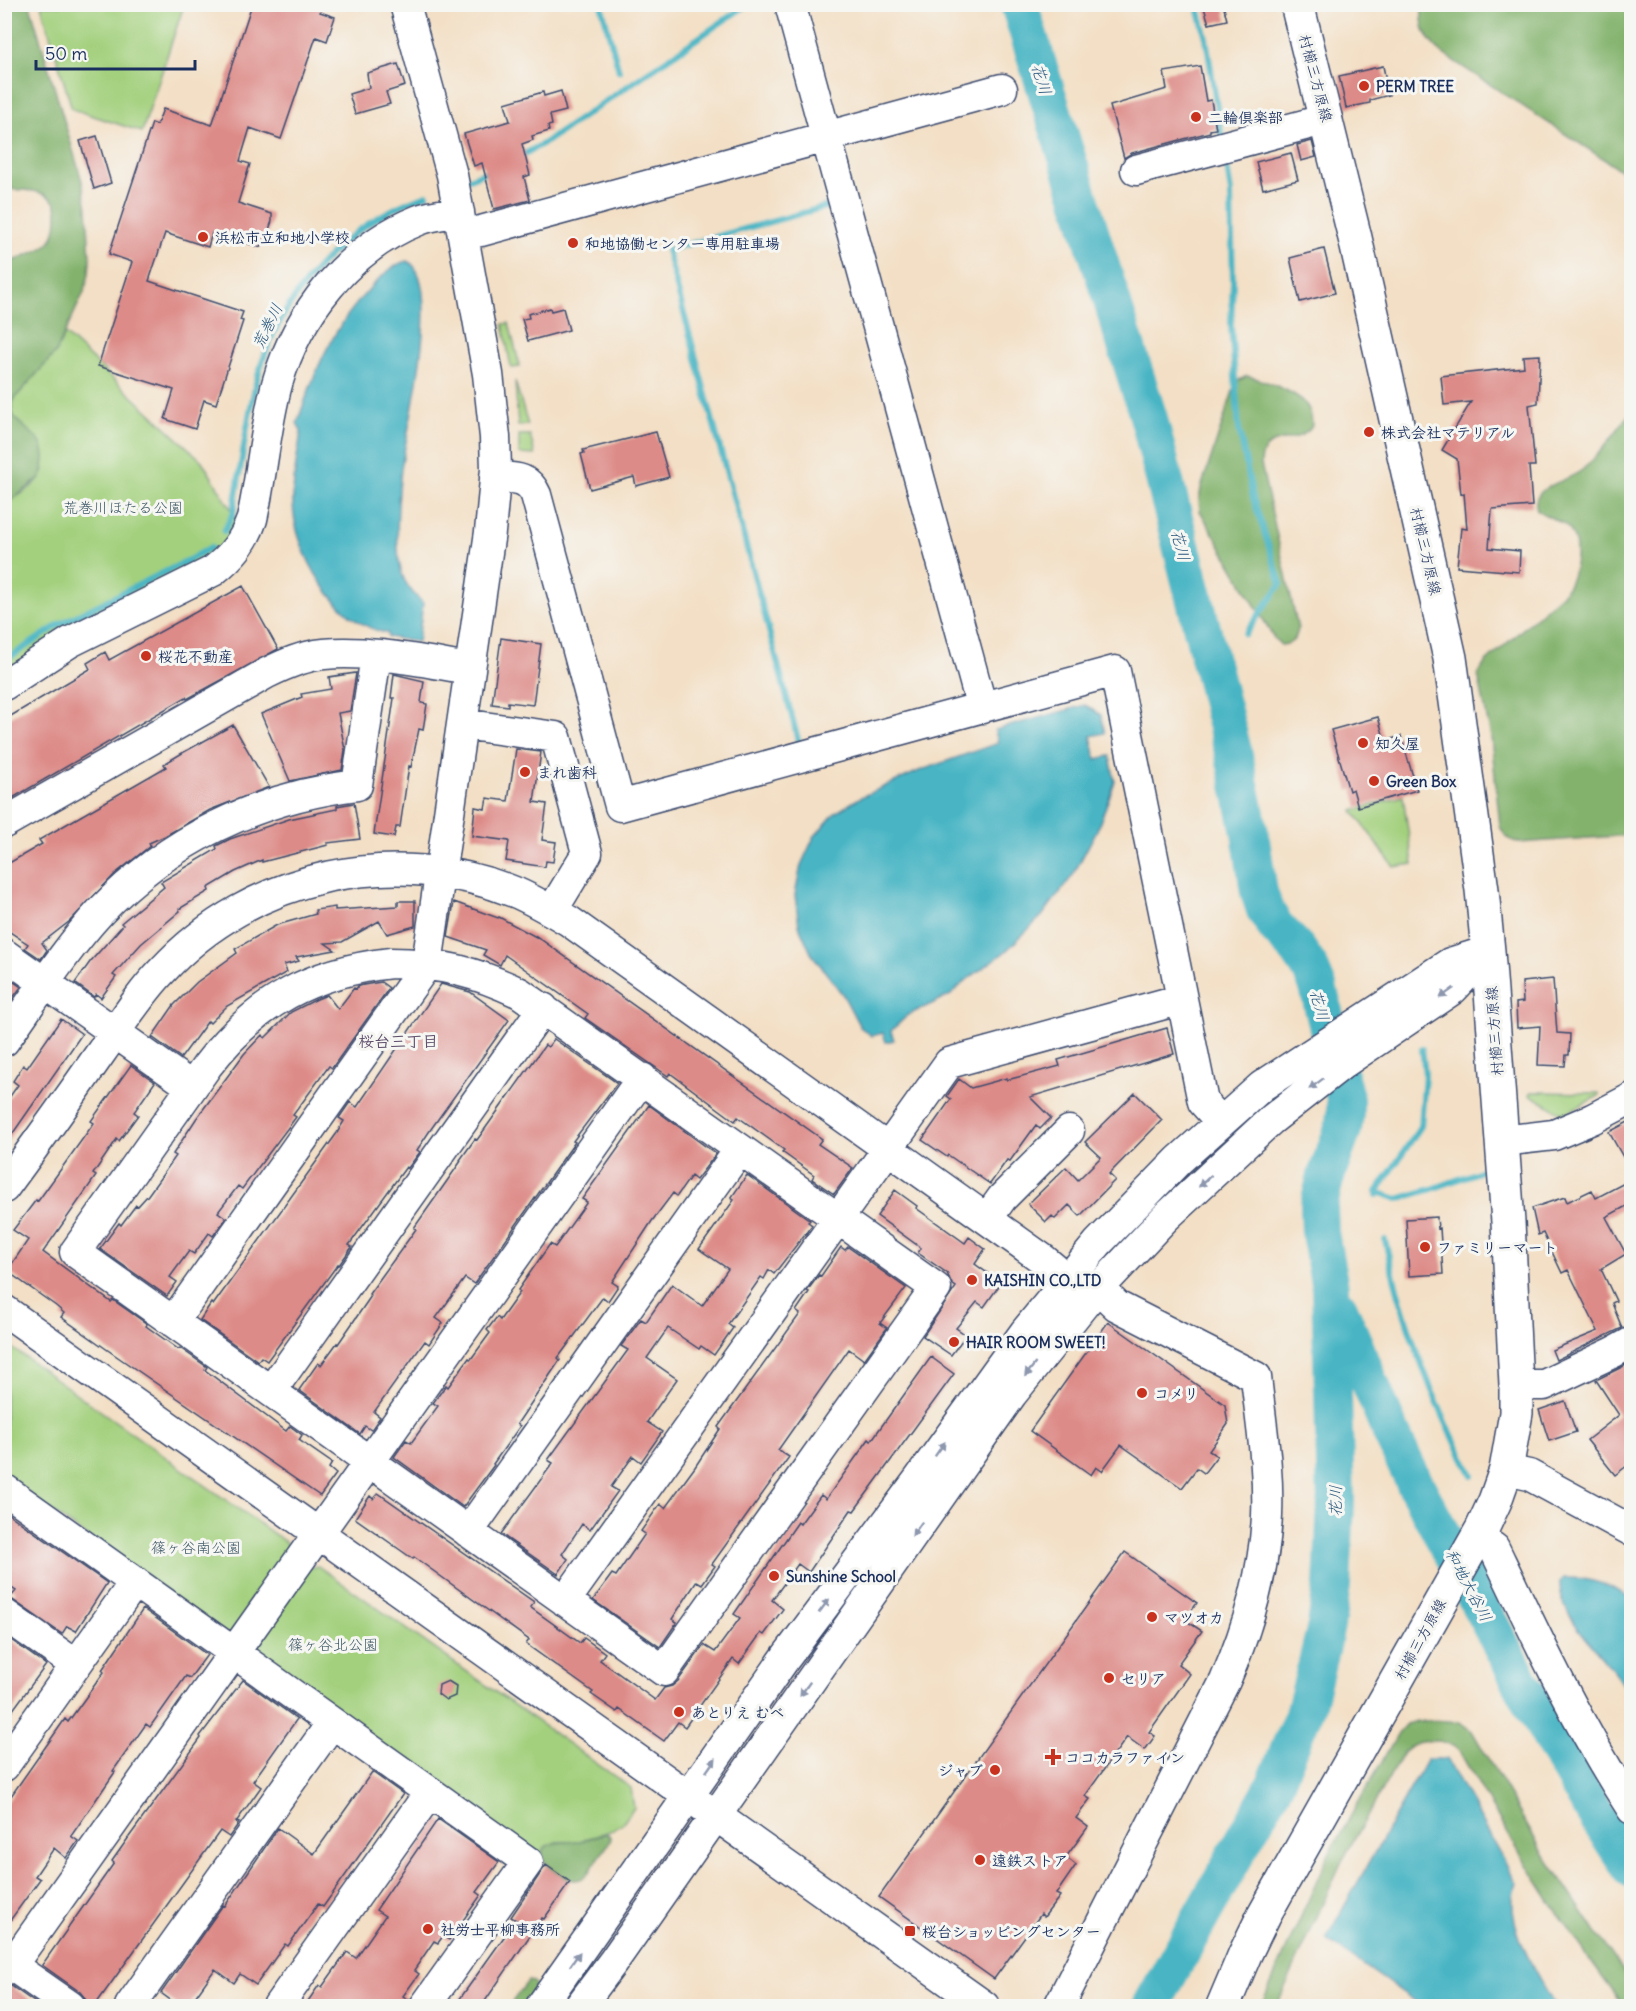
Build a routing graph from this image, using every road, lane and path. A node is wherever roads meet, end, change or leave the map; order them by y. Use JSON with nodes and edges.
{"nodes":[{"id":1,"x":405,"y":4,"type":"edge"},
{"id":2,"x":790,"y":4,"type":"edge"},
{"id":3,"x":1297,"y":4,"type":"edge"},
{"id":4,"x":1002,"y":89,"type":"dead end"},
{"id":5,"x":1327,"y":119,"type":"junction"},
{"id":6,"x":826,"y":137,"type":"junction"},
{"id":7,"x":1136,"y":170,"type":"dead end"},
{"id":8,"x":461,"y":223,"type":"junction"},
{"id":9,"x":495,"y":477,"type":"junction"},
{"id":10,"x":376,"y":655,"type":"junction"},
{"id":11,"x":470,"y":669,"type":"junction"},
{"id":12,"x":4,"y":685,"type":"edge"},
{"id":13,"x":982,"y":708,"type":"junction"},
{"id":14,"x":462,"y":724,"type":"junction"},
{"id":15,"x":4,"y":824,"type":"edge"},
{"id":16,"x":440,"y":873,"type":"junction"},
{"id":17,"x":552,"y":911,"type":"junction"},
{"id":18,"x":1488,"y":951,"type":"junction"},
{"id":19,"x":4,"y":954,"type":"edge"},
{"id":20,"x":427,"y":964,"type":"junction"},
{"id":21,"x":46,"y":983,"type":"junction"},
{"id":22,"x":1182,"y":999,"type":"junction"},
{"id":23,"x":543,"y":1008,"type":"junction"},
{"id":24,"x":115,"y":1032,"type":"junction"},
{"id":25,"x":1361,"y":1037,"type":"junction"},
{"id":26,"x":4,"y":1041,"type":"edge"},
{"id":27,"x":642,"y":1078,"type":"junction"},
{"id":28,"x":192,"y":1087,"type":"junction"},
{"id":29,"x":1632,"y":1098,"type":"edge"},
{"id":30,"x":1230,"y":1114,"type":"junction"},
{"id":31,"x":1069,"y":1131,"type":"dead end"},
{"id":32,"x":1502,"y":1141,"type":"junction"},
{"id":33,"x":888,"y":1148,"type":"junction"},
{"id":34,"x":740,"y":1149,"type":"junction"},
{"id":35,"x":4,"y":1188,"type":"edge"},
{"id":36,"x":838,"y":1218,"type":"junction"},
{"id":37,"x":987,"y":1219,"type":"junction"},
{"id":38,"x":1067,"y":1279,"type":"junction"},
{"id":39,"x":1098,"y":1288,"type":"junction"},
{"id":40,"x":4,"y":1310,"type":"edge"},
{"id":41,"x":173,"y":1322,"type":"junction"},
{"id":42,"x":1632,"y":1342,"type":"edge"},
{"id":43,"x":1516,"y":1385,"type":"junction"},
{"id":44,"x":271,"y":1391,"type":"junction"},
{"id":45,"x":369,"y":1462,"type":"junction"},
{"id":46,"x":1506,"y":1470,"type":"junction"},
{"id":47,"x":4,"y":1489,"type":"edge"},
{"id":48,"x":1632,"y":1531,"type":"edge"},
{"id":49,"x":468,"y":1532,"type":"junction"},
{"id":50,"x":318,"y":1533,"type":"junction"},
{"id":51,"x":1476,"y":1539,"type":"junction"},
{"id":52,"x":135,"y":1582,"type":"junction"},
{"id":53,"x":566,"y":1601,"type":"junction"},
{"id":54,"x":4,"y":1614,"type":"edge"},
{"id":55,"x":234,"y":1653,"type":"junction"},
{"id":56,"x":76,"y":1665,"type":"junction"},
{"id":57,"x":332,"y":1723,"type":"junction"},
{"id":58,"x":4,"y":1766,"type":"edge"},
{"id":59,"x":430,"y":1792,"type":"junction"},
{"id":60,"x":689,"y":1797,"type":"junction"},
{"id":61,"x":1632,"y":1809,"type":"edge"},
{"id":62,"x":716,"y":1816,"type":"junction"},
{"id":63,"x":8,"y":1962,"type":"edge"},
{"id":64,"x":70,"y":2007,"type":"edge"},
{"id":65,"x":130,"y":2007,"type":"edge"},
{"id":66,"x":278,"y":2007,"type":"edge"},
{"id":67,"x":425,"y":2007,"type":"edge"},
{"id":68,"x":541,"y":2007,"type":"edge"},
{"id":69,"x":580,"y":2007,"type":"edge"},
{"id":70,"x":984,"y":2007,"type":"edge"},
{"id":71,"x":1059,"y":2007,"type":"edge"},
{"id":72,"x":1223,"y":2007,"type":"edge"}],
"edges":[{"from":1,"to":8,"type":"street"},
{"from":2,"to":6,"type":"street"},
{"from":3,"to":5,"type":"main road","name":"村櫛三方原線"},
{"from":4,"to":6,"type":"street"},
{"from":5,"to":7,"type":"street"},
{"from":5,"to":18,"type":"main road","name":"村櫛三方原線"},
{"from":6,"to":8,"type":"street"},
{"from":6,"to":13,"type":"street"},
{"from":8,"to":9,"type":"street"},
{"from":8,"to":12,"type":"street"},
{"from":9,"to":11,"type":"street"},
{"from":9,"to":13,"type":"street"},
{"from":10,"to":11,"type":"street"},
{"from":10,"to":15,"type":"street"},
{"from":10,"to":21,"type":"street"},
{"from":11,"to":14,"type":"street"},
{"from":13,"to":22,"type":"street"},
{"from":14,"to":16,"type":"street"},
{"from":14,"to":17,"type":"street"},
{"from":16,"to":17,"type":"street"},
{"from":16,"to":20,"type":"street"},
{"from":16,"to":24,"type":"street"},
{"from":17,"to":33,"type":"street"},
{"from":18,"to":25,"type":"street"},
{"from":18,"to":32,"type":"main road","name":"村櫛三方原線"},
{"from":19,"to":21,"type":"street"},
{"from":20,"to":23,"type":"street"},
{"from":20,"to":28,"type":"street"},
{"from":20,"to":41,"type":"street"},
{"from":21,"to":24,"type":"street"},
{"from":21,"to":26,"type":"street"},
{"from":22,"to":30,"type":"street"},
{"from":22,"to":33,"type":"street"},
{"from":23,"to":27,"type":"street"},
{"from":23,"to":44,"type":"street"},
{"from":24,"to":28,"type":"street"},
{"from":24,"to":35,"type":"street"},
{"from":25,"to":30,"type":"street"},
{"from":25,"to":39,"type":"street","one_way":true},
{"from":27,"to":34,"type":"street"},
{"from":27,"to":45,"type":"street"},
{"from":28,"to":41,"type":"street"},
{"from":29,"to":32,"type":"street"},
{"from":30,"to":38,"type":"street"},
{"from":31,"to":37,"type":"street"},
{"from":32,"to":43,"type":"main road","name":"村櫛三方原線"},
{"from":33,"to":36,"type":"street"},
{"from":33,"to":37,"type":"street"},
{"from":34,"to":36,"type":"street"},
{"from":34,"to":49,"type":"street"},
{"from":36,"to":53,"type":"street"},
{"from":36,"to":53,"type":"street"},
{"from":37,"to":38,"type":"street"},
{"from":60,"to":38,"type":"street","one_way":true},
{"from":39,"to":62,"type":"street","one_way":true},
{"from":39,"to":71,"type":"street"},
{"from":40,"to":50,"type":"street"},
{"from":41,"to":44,"type":"street"},
{"from":42,"to":43,"type":"street"},
{"from":43,"to":46,"type":"main road","name":"村櫛三方原線"},
{"from":44,"to":45,"type":"street"},
{"from":45,"to":49,"type":"street"},
{"from":45,"to":50,"type":"street"},
{"from":46,"to":48,"type":"street"},
{"from":46,"to":51,"type":"main road","name":"村櫛三方原線"},
{"from":47,"to":52,"type":"street"},
{"from":49,"to":53,"type":"street"},
{"from":50,"to":55,"type":"street"},
{"from":50,"to":60,"type":"street"},
{"from":51,"to":61,"type":"street"},
{"from":51,"to":72,"type":"main road","name":"村櫛三方原線"},
{"from":52,"to":55,"type":"street"},
{"from":52,"to":56,"type":"street"},
{"from":54,"to":56,"type":"street"},
{"from":55,"to":57,"type":"street"},
{"from":55,"to":63,"type":"street"},
{"from":56,"to":58,"type":"street"},
{"from":57,"to":59,"type":"street"},
{"from":57,"to":65,"type":"street"},
{"from":59,"to":66,"type":"street"},
{"from":59,"to":67,"type":"street"},
{"from":60,"to":62,"type":"street"},
{"from":68,"to":60,"type":"street","one_way":true},
{"from":62,"to":69,"type":"street"},
{"from":62,"to":70,"type":"street"},
{"from":63,"to":64,"type":"street"}]}
